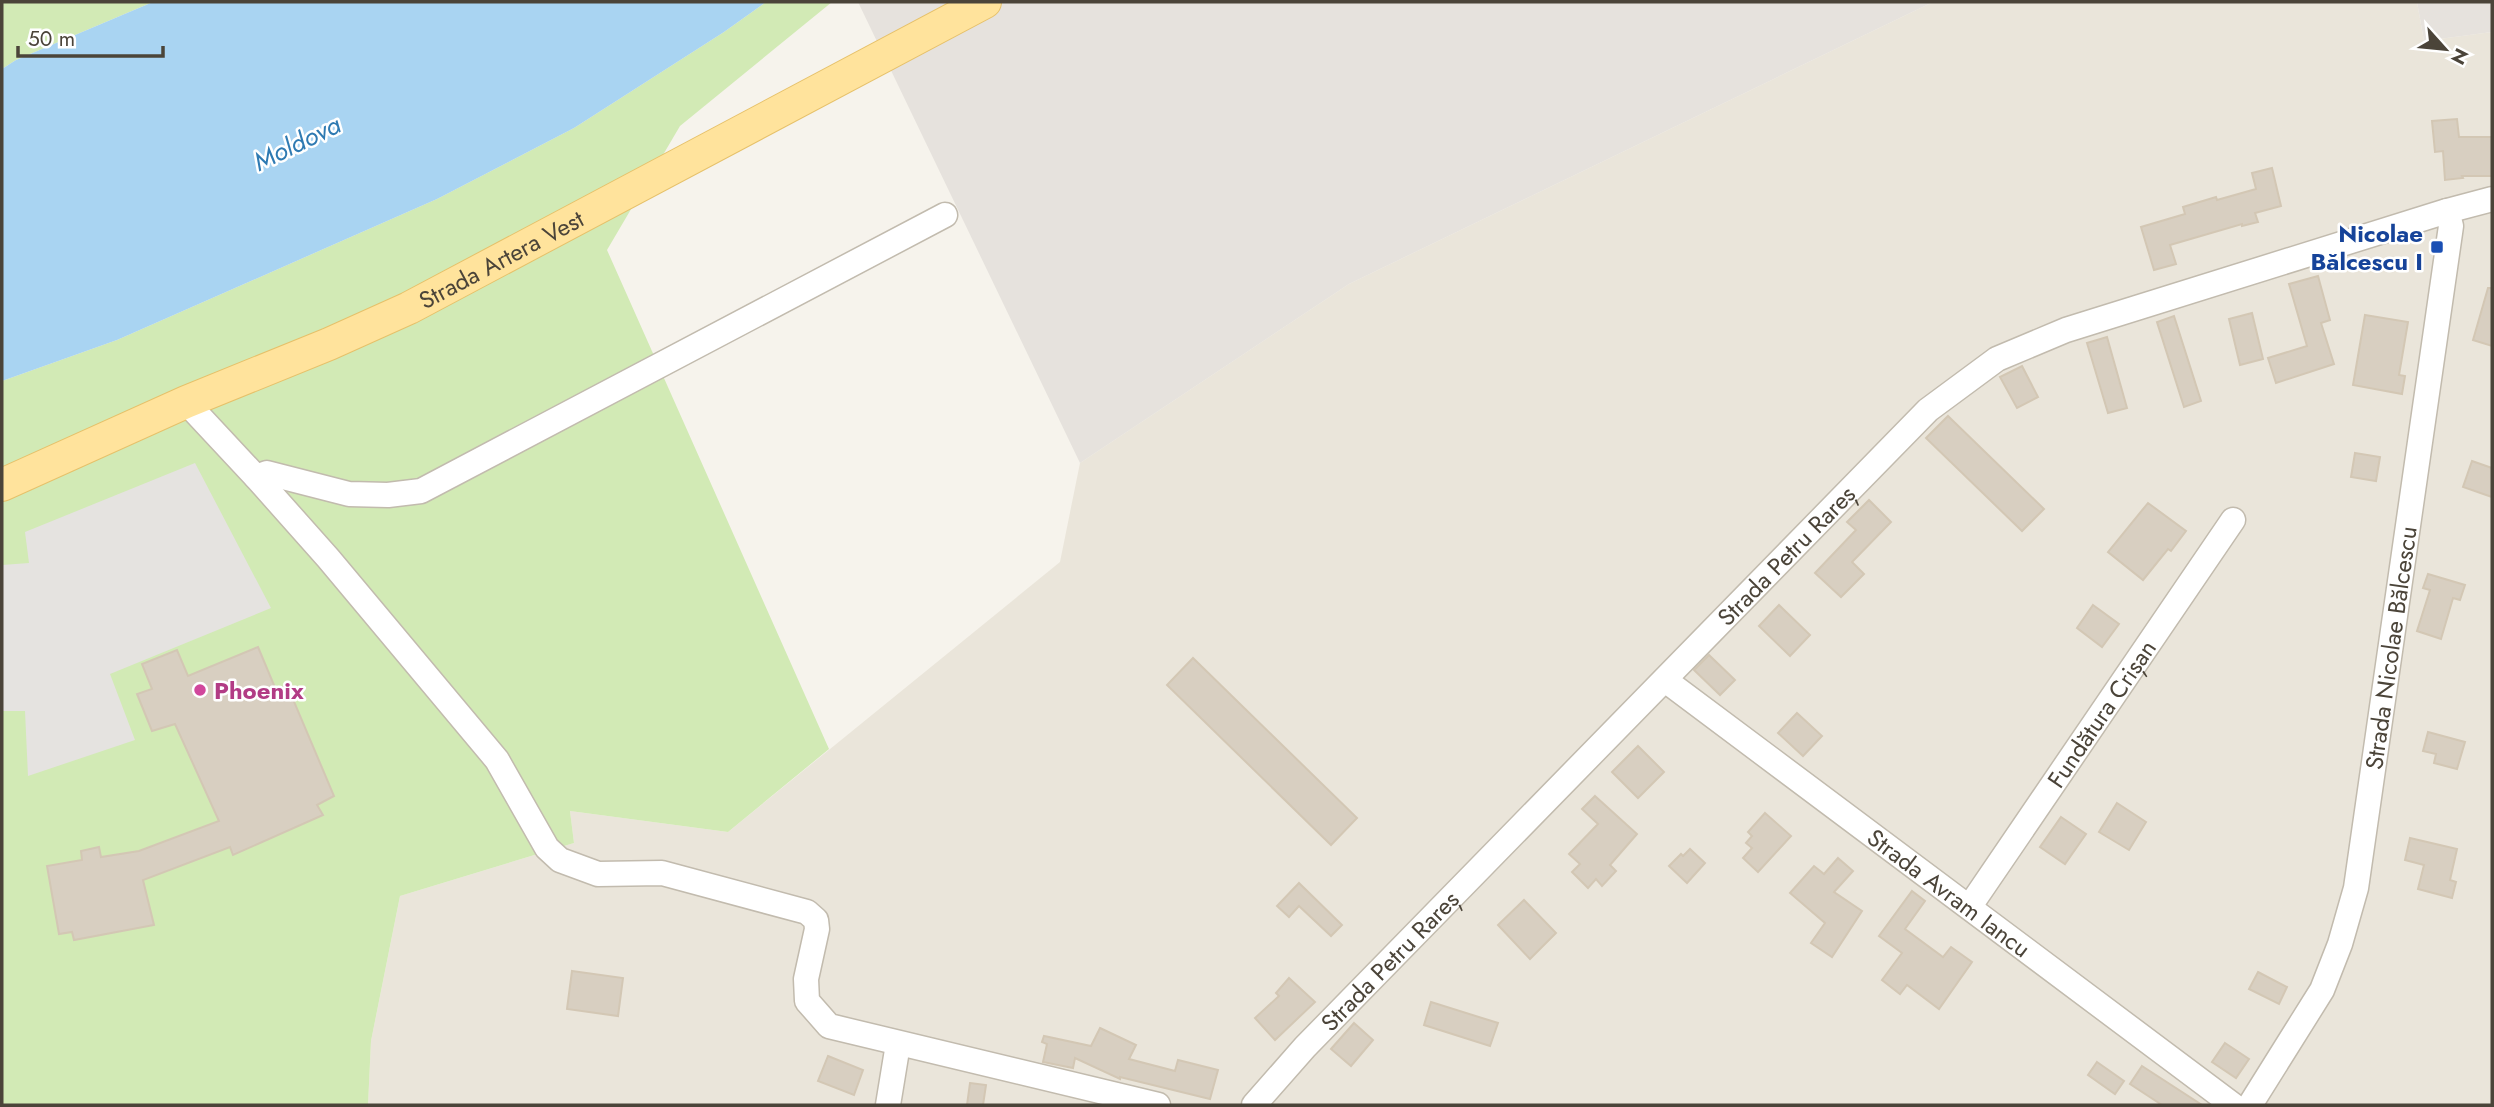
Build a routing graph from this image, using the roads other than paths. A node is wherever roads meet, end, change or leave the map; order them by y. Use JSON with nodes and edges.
{"nodes":[{"id":1,"x":985,"y":2,"type":"edge"},
{"id":2,"x":2492,"y":199,"type":"edge"},
{"id":3,"x":2447,"y":211,"type":"junction"},
{"id":4,"x":945,"y":215,"type":"dead end"},
{"id":5,"x":186,"y":402,"type":"junction"},
{"id":6,"x":256,"y":477,"type":"junction"},
{"id":7,"x":2,"y":485,"type":"edge"},
{"id":8,"x":2233,"y":520,"type":"dead end"},
{"id":9,"x":1665,"y":680,"type":"junction"},
{"id":10,"x":1970,"y":906,"type":"junction"},
{"id":11,"x":898,"y":1044,"type":"junction"},
{"id":12,"x":888,"y":1105,"type":"edge"},
{"id":13,"x":1158,"y":1105,"type":"edge"},
{"id":14,"x":1254,"y":1105,"type":"edge"},
{"id":15,"x":2233,"y":1105,"type":"edge"},
{"id":16,"x":2250,"y":1105,"type":"edge"}],
"edges":[{"from":1,"to":5,"type":"main road","name":"Strada Artera Vest"},
{"from":2,"to":3,"type":"street"},
{"from":3,"to":9,"type":"street","name":"Strada Petru Rareș"},
{"from":3,"to":16,"type":"street","name":"Strada Nicolae Bălcescu"},
{"from":4,"to":6,"type":"street"},
{"from":5,"to":6,"type":"street"},
{"from":5,"to":7,"type":"main road","name":"Strada Artera Vest"},
{"from":6,"to":11,"type":"street"},
{"from":8,"to":10,"type":"street","name":"Fundătura Crișan"},
{"from":9,"to":10,"type":"street","name":"Strada Avram Iancu"},
{"from":9,"to":14,"type":"street","name":"Strada Petru Rareș"},
{"from":10,"to":15,"type":"street","name":"Strada Avram Iancu"},
{"from":11,"to":12,"type":"street"},
{"from":11,"to":13,"type":"street"}]}
